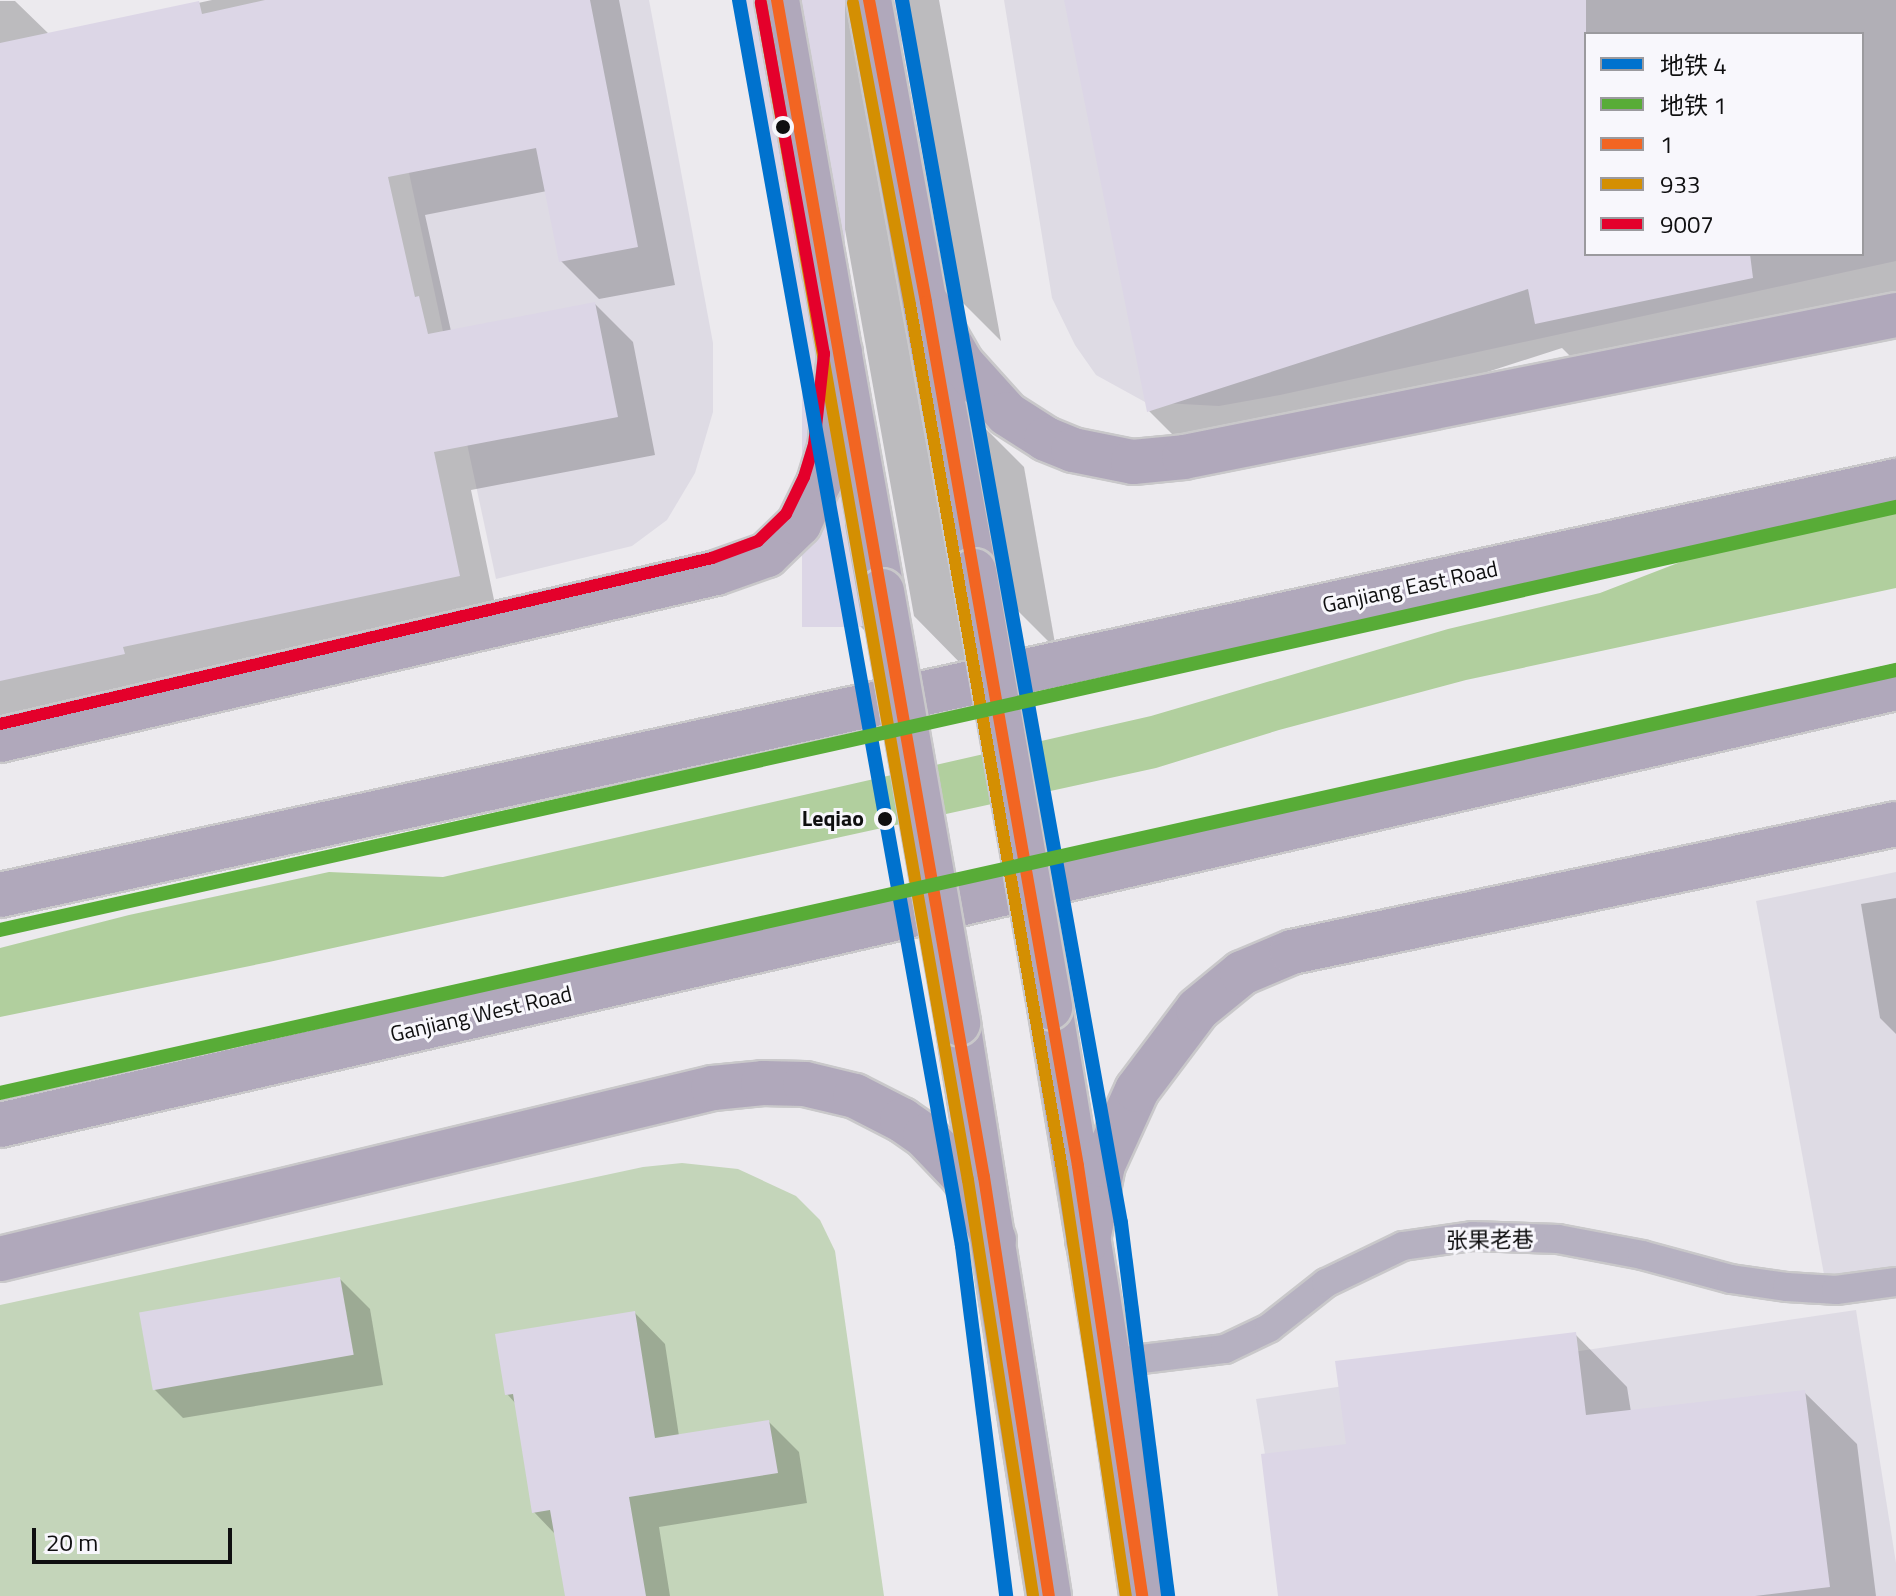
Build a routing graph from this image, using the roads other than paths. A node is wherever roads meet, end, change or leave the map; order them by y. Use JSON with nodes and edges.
{"nodes":[{"id":1,"x":777,"y":0,"type":"edge"},
{"id":2,"x":869,"y":0,"type":"edge"},
{"id":3,"x":926,"y":302,"type":"junction"},
{"id":4,"x":1896,"y":315,"type":"edge"},
{"id":5,"x":840,"y":353,"type":"junction"},
{"id":6,"x":1896,"y":481,"type":"edge"},
{"id":7,"x":1896,"y":688,"type":"edge"},
{"id":8,"x":0,"y":740,"type":"edge"},
{"id":9,"x":1896,"y":824,"type":"edge"},
{"id":10,"x":0,"y":895,"type":"edge"},
{"id":11,"x":0,"y":1125,"type":"edge"},
{"id":12,"x":994,"y":1240,"type":"junction"},
{"id":13,"x":1088,"y":1240,"type":"junction"},
{"id":14,"x":0,"y":1259,"type":"edge"},
{"id":15,"x":1896,"y":1282,"type":"edge"},
{"id":16,"x":1109,"y":1363,"type":"junction"},
{"id":17,"x":1049,"y":1596,"type":"edge"},
{"id":18,"x":1142,"y":1596,"type":"edge"}],
"edges":[{"from":1,"to":5,"type":"main road"},
{"from":2,"to":3,"type":"main road"},
{"from":3,"to":4,"type":"main road"},
{"from":3,"to":13,"type":"main road","bridge":true},
{"from":5,"to":8,"type":"main road"},
{"from":5,"to":12,"type":"main road","bridge":true},
{"from":6,"to":10,"type":"main road","name":"Ganjiang East Road"},
{"from":7,"to":11,"type":"main road","name":"Ganjiang West Road"},
{"from":9,"to":13,"type":"main road"},
{"from":12,"to":14,"type":"main road"},
{"from":12,"to":17,"type":"main road"},
{"from":13,"to":16,"type":"main road"},
{"from":15,"to":16,"type":"lane","name":"张果老巷"},
{"from":16,"to":18,"type":"main road"}]}
